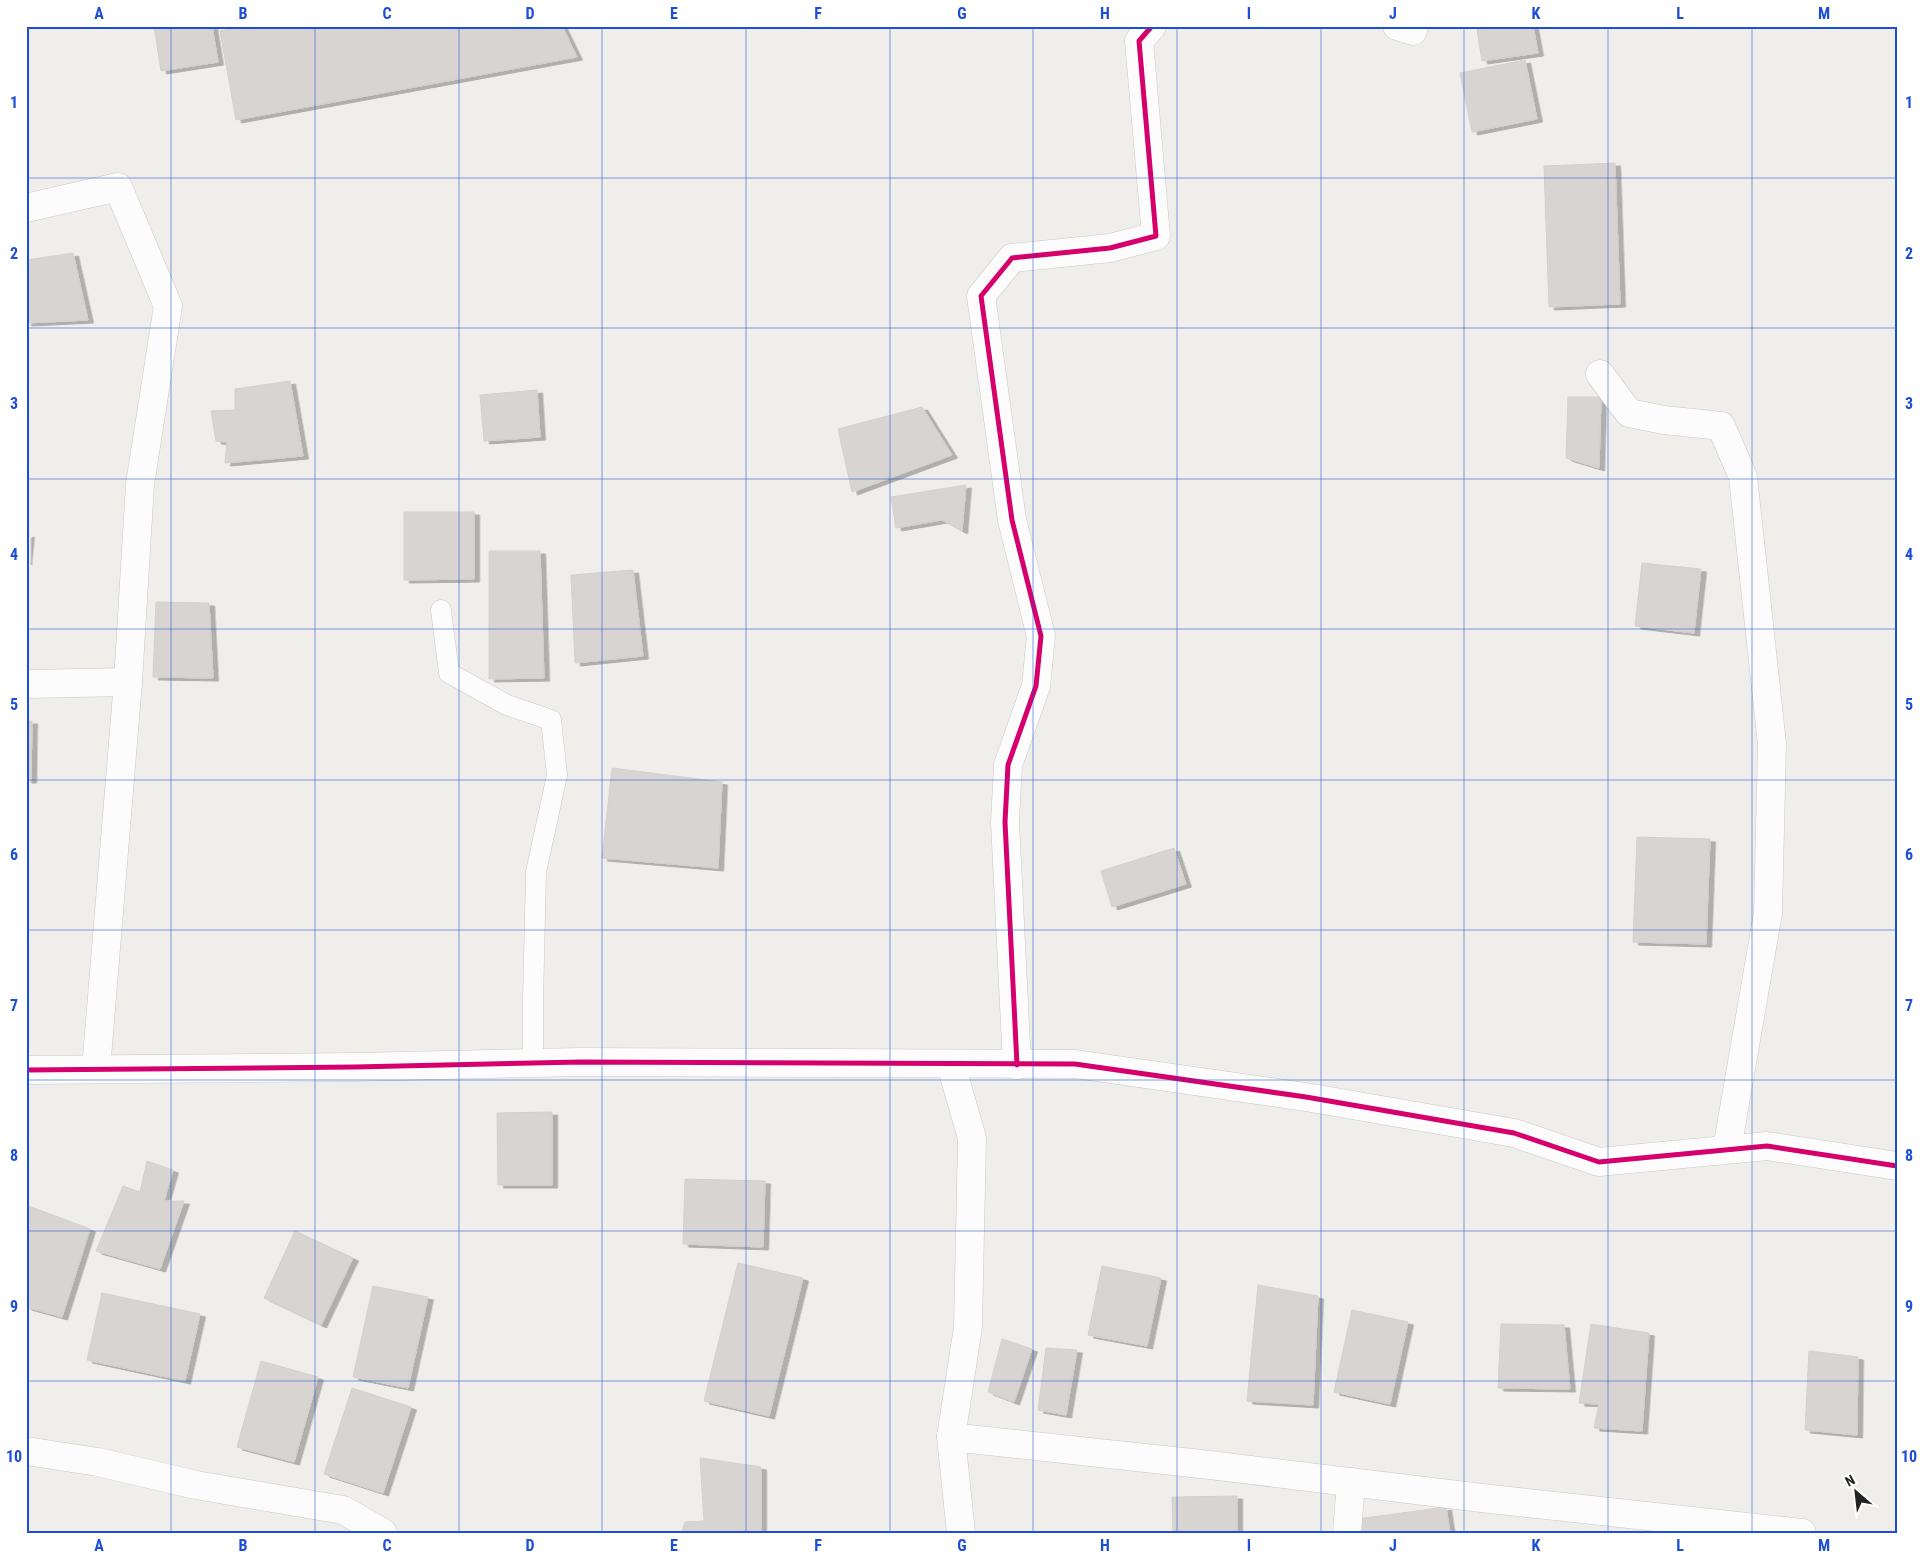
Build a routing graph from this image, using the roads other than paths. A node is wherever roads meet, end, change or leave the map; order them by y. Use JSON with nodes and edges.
{"nodes":[{"id":1,"x":1152,"y":26,"type":"edge"},
{"id":2,"x":26,"y":208,"type":"edge"},
{"id":3,"x":1600,"y":374,"type":"dead end"},
{"id":4,"x":441,"y":610,"type":"dead end"},
{"id":5,"x":128,"y":682,"type":"junction"},
{"id":6,"x":26,"y":684,"type":"edge"},
{"id":7,"x":533,"y":1063,"type":"junction"},
{"id":8,"x":951,"y":1065,"type":"junction"},
{"id":9,"x":1017,"y":1065,"type":"junction"},
{"id":10,"x":96,"y":1069,"type":"junction"},
{"id":11,"x":26,"y":1070,"type":"edge"},
{"id":12,"x":1727,"y":1149,"type":"junction"},
{"id":13,"x":1897,"y":1166,"type":"edge"},
{"id":14,"x":951,"y":1437,"type":"junction"},
{"id":15,"x":26,"y":1451,"type":"edge"},
{"id":16,"x":1351,"y":1482,"type":"junction"},
{"id":17,"x":383,"y":1533,"type":"edge"},
{"id":18,"x":960,"y":1533,"type":"edge"},
{"id":19,"x":1347,"y":1533,"type":"edge"},
{"id":20,"x":1802,"y":1533,"type":"edge"}],
"edges":[{"from":1,"to":9,"type":"street"},
{"from":2,"to":5,"type":"street"},
{"from":3,"to":12,"type":"street"},
{"from":4,"to":7,"type":"lane"},
{"from":5,"to":6,"type":"street"},
{"from":5,"to":10,"type":"street"},
{"from":7,"to":8,"type":"street"},
{"from":7,"to":10,"type":"street"},
{"from":8,"to":9,"type":"street"},
{"from":8,"to":14,"type":"street"},
{"from":9,"to":12,"type":"street"},
{"from":10,"to":11,"type":"street"},
{"from":12,"to":13,"type":"street"},
{"from":14,"to":16,"type":"street"},
{"from":14,"to":18,"type":"street"},
{"from":15,"to":17,"type":"street"},
{"from":16,"to":19,"type":"street"},
{"from":16,"to":20,"type":"street"}]}
